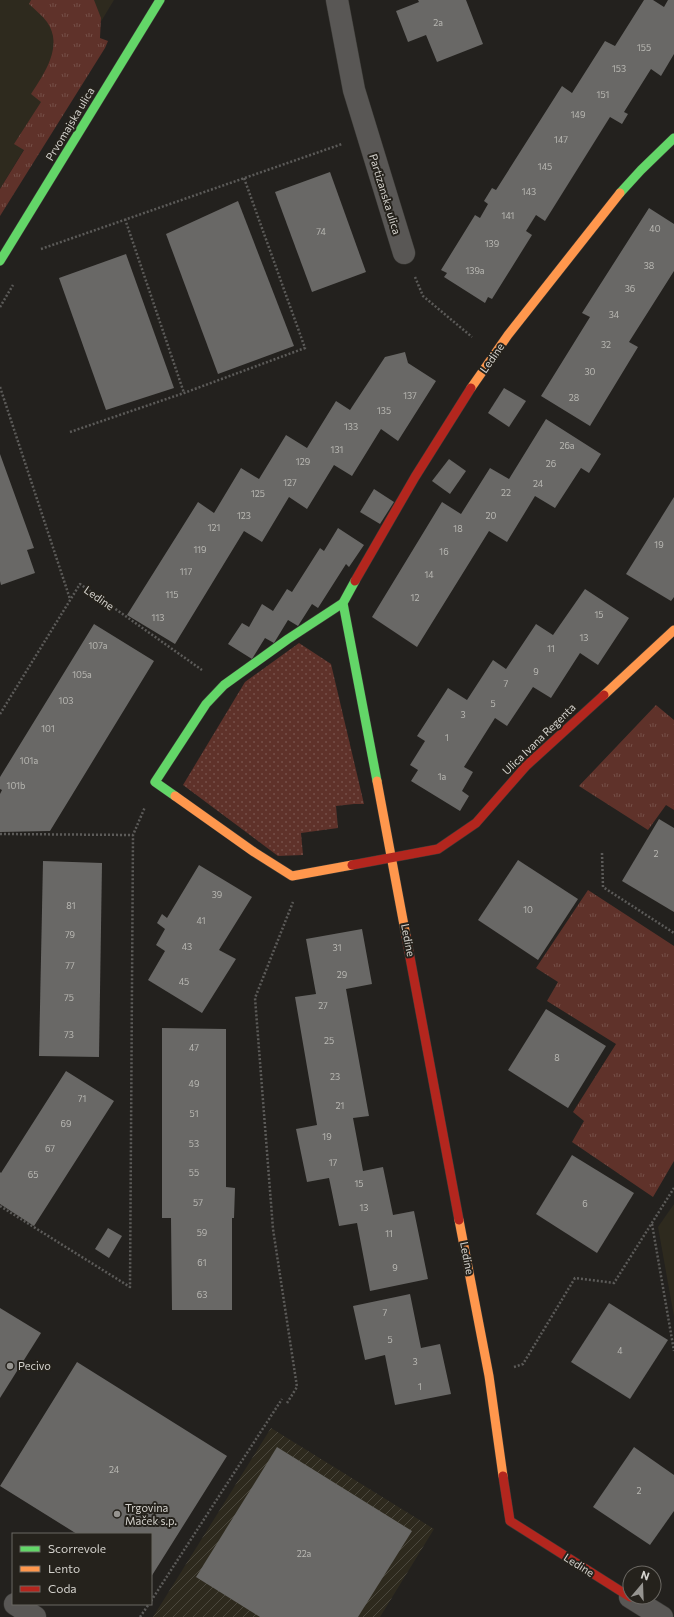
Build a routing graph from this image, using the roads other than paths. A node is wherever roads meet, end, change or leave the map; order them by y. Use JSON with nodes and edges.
{"nodes":[{"id":1,"x":160,"y":0,"type":"edge"},
{"id":2,"x":337,"y":0,"type":"edge"},
{"id":3,"x":674,"y":138,"type":"edge"},
{"id":4,"x":404,"y":252,"type":"road end"},
{"id":5,"x":0,"y":261,"type":"edge"},
{"id":6,"x":344,"y":603,"type":"junction"},
{"id":7,"x":674,"y":630,"type":"edge"},
{"id":8,"x":392,"y":858,"type":"junction"},
{"id":9,"x":622,"y":1592,"type":"edge"},
{"id":10,"x":0,"y":1594,"type":"edge"},
{"id":11,"x":12,"y":1602,"type":"edge"},
{"id":12,"x":17,"y":1605,"type":"edge"},
{"id":13,"x":643,"y":1605,"type":"edge"},
{"id":14,"x":35,"y":1617,"type":"edge"},
{"id":15,"x":662,"y":1617,"type":"edge"}],
"edges":[{"from":1,"to":5,"type":"street","name":"Prvomajska ulica"},
{"from":2,"to":4,"type":"street","name":"Partizanska ulica"},
{"from":3,"to":6,"type":"street","name":"Ledine"},
{"from":6,"to":8,"type":"street","name":"Ledine"},
{"from":6,"to":8,"type":"street"},
{"from":7,"to":8,"type":"street","name":"Ulica Ivana Regenta"},
{"from":8,"to":9,"type":"street","name":"Ledine"},
{"from":10,"to":11,"type":"street"},
{"from":12,"to":14,"type":"street"},
{"from":13,"to":15,"type":"street","name":"Ledine"}]}
